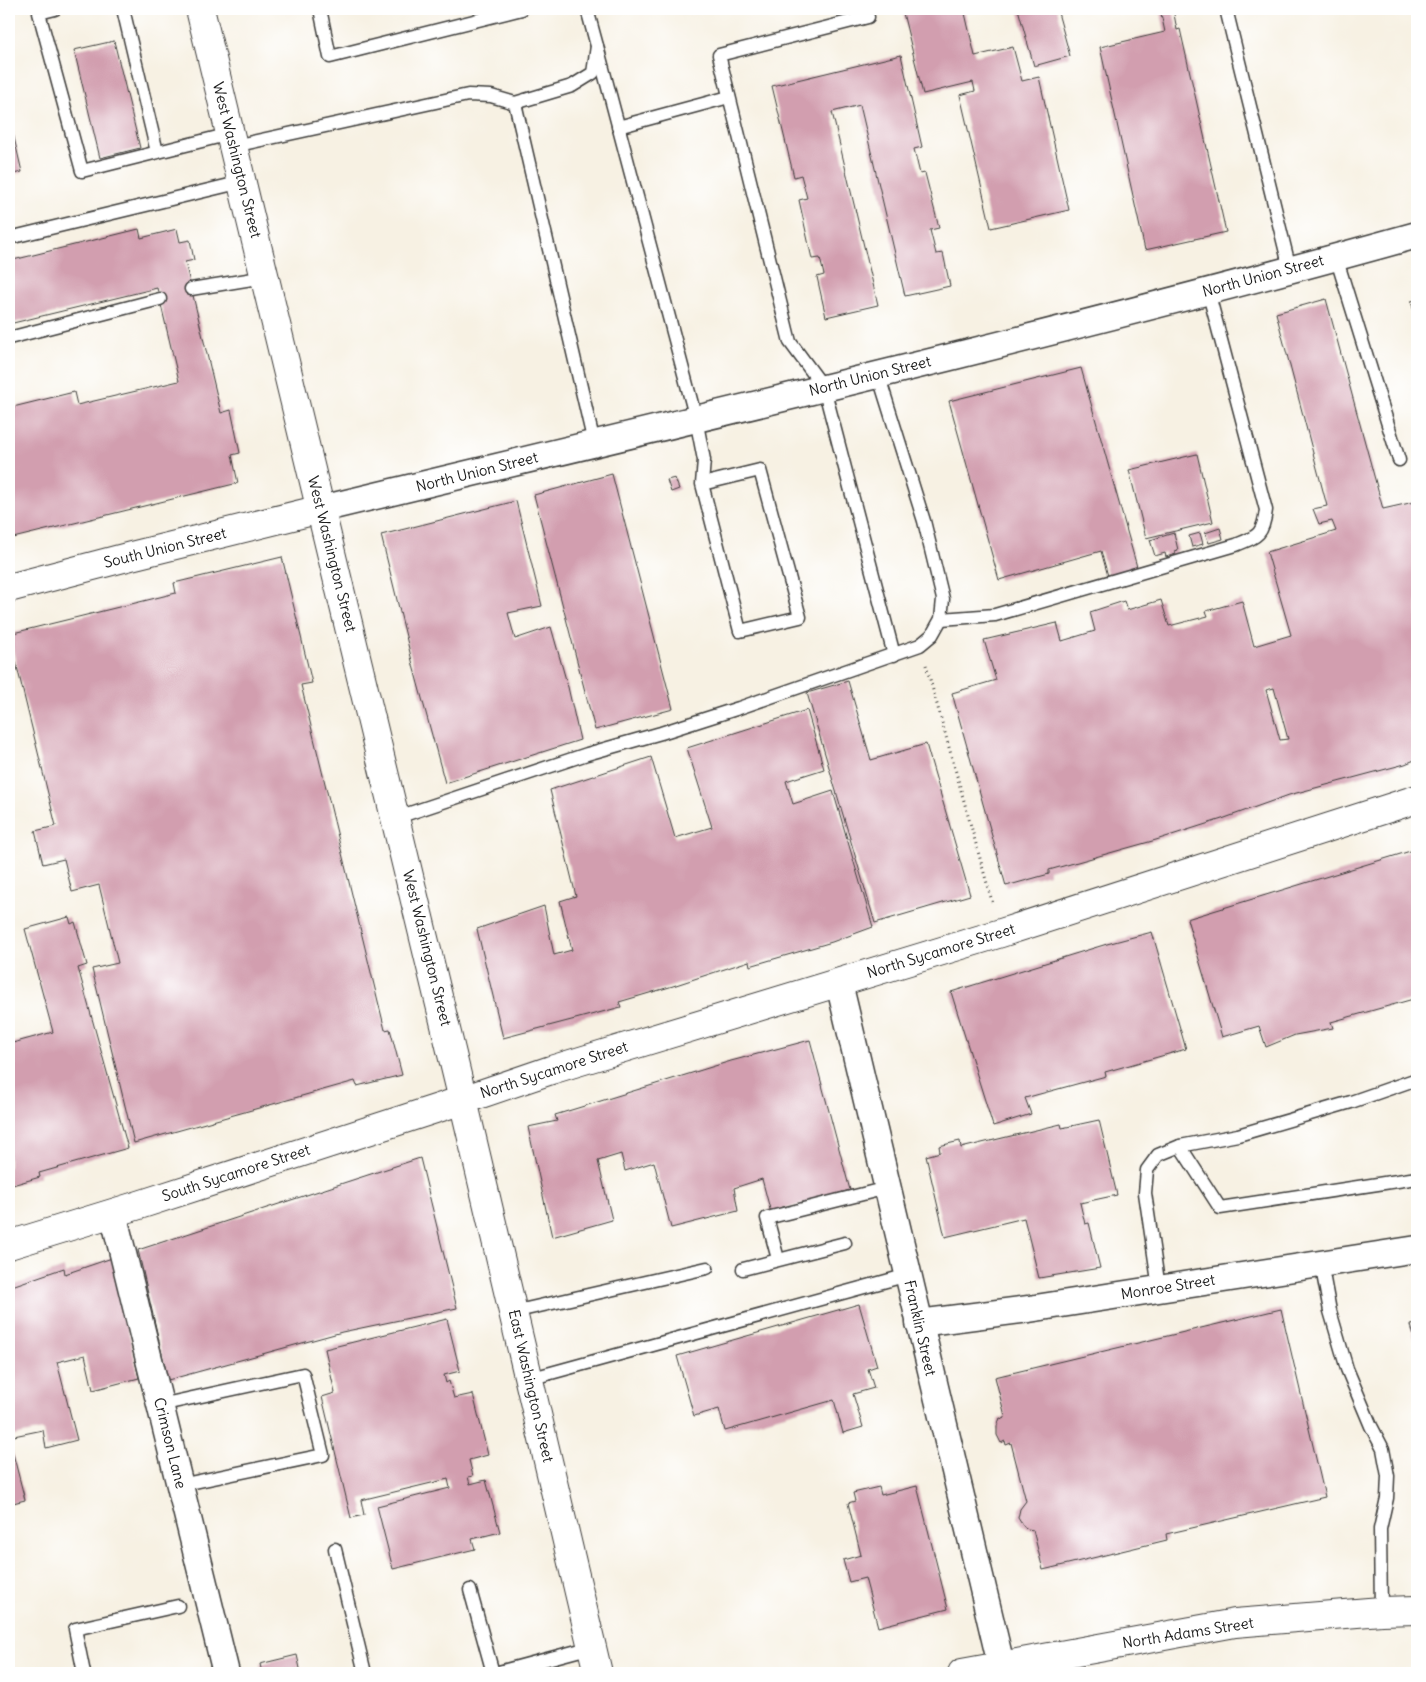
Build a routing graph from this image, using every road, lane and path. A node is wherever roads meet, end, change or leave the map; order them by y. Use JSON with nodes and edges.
{"nodes":[{"id":1,"x":55,"y":9,"type":"edge"},
{"id":2,"x":123,"y":9,"type":"edge"},
{"id":3,"x":200,"y":9,"type":"edge"},
{"id":4,"x":320,"y":9,"type":"edge"},
{"id":5,"x":522,"y":9,"type":"edge"},
{"id":6,"x":587,"y":9,"type":"edge"},
{"id":7,"x":1226,"y":9,"type":"edge"},
{"id":8,"x":868,"y":17,"type":"dead end"},
{"id":9,"x":597,"y":46,"type":"junction"},
{"id":10,"x":729,"y":97,"type":"junction"},
{"id":11,"x":515,"y":103,"type":"junction"},
{"id":12,"x":618,"y":127,"type":"junction"},
{"id":13,"x":232,"y":140,"type":"junction"},
{"id":14,"x":157,"y":152,"type":"junction"},
{"id":15,"x":242,"y":182,"type":"junction"},
{"id":16,"x":1417,"y":234,"type":"edge"},
{"id":17,"x":9,"y":238,"type":"edge"},
{"id":18,"x":1336,"y":257,"type":"junction"},
{"id":19,"x":1290,"y":269,"type":"junction"},
{"id":20,"x":265,"y":277,"type":"junction"},
{"id":21,"x":191,"y":289,"type":"dead end"},
{"id":22,"x":1208,"y":291,"type":"junction"},
{"id":23,"x":160,"y":300,"type":"dead end"},
{"id":24,"x":9,"y":338,"type":"edge"},
{"id":25,"x":878,"y":374,"type":"junction"},
{"id":26,"x":824,"y":388,"type":"junction"},
{"id":27,"x":696,"y":419,"type":"junction"},
{"id":28,"x":594,"y":444,"type":"junction"},
{"id":29,"x":1399,"y":460,"type":"dead end"},
{"id":30,"x":702,"y":484,"type":"junction"},
{"id":31,"x":321,"y":509,"type":"junction"},
{"id":32,"x":9,"y":588,"type":"edge"},
{"id":33,"x":941,"y":619,"type":"junction"},
{"id":34,"x":920,"y":645,"type":"junction"},
{"id":35,"x":894,"y":655,"type":"junction"},
{"id":36,"x":1417,"y":799,"type":"edge"},
{"id":37,"x":395,"y":818,"type":"junction"},
{"id":38,"x":1001,"y":933,"type":"junction"},
{"id":39,"x":839,"y":983,"type":"junction"},
{"id":40,"x":1417,"y":1079,"type":"edge"},
{"id":41,"x":463,"y":1100,"type":"junction"},
{"id":42,"x":1180,"y":1146,"type":"junction"},
{"id":43,"x":1417,"y":1178,"type":"edge"},
{"id":44,"x":887,"y":1188,"type":"junction"},
{"id":45,"x":113,"y":1213,"type":"junction"},
{"id":46,"x":845,"y":1243,"type":"dead end"},
{"id":47,"x":9,"y":1244,"type":"edge"},
{"id":48,"x":1417,"y":1249,"type":"edge"},
{"id":49,"x":778,"y":1259,"type":"junction"},
{"id":50,"x":1321,"y":1263,"type":"junction"},
{"id":51,"x":707,"y":1268,"type":"dead end"},
{"id":52,"x":743,"y":1269,"type":"dead end"},
{"id":53,"x":908,"y":1275,"type":"junction"},
{"id":54,"x":1159,"y":1288,"type":"junction"},
{"id":55,"x":513,"y":1312,"type":"junction"},
{"id":56,"x":919,"y":1323,"type":"junction"},
{"id":57,"x":529,"y":1379,"type":"junction"},
{"id":58,"x":160,"y":1405,"type":"junction"},
{"id":59,"x":180,"y":1485,"type":"junction"},
{"id":60,"x":335,"y":1549,"type":"dead end"},
{"id":61,"x":470,"y":1590,"type":"dead end"},
{"id":62,"x":178,"y":1606,"type":"dead end"},
{"id":63,"x":1417,"y":1610,"type":"edge"},
{"id":64,"x":1381,"y":1611,"type":"junction"},
{"id":65,"x":592,"y":1647,"type":"junction"},
{"id":66,"x":1002,"y":1669,"type":"edge"},
{"id":67,"x":84,"y":1673,"type":"edge"},
{"id":68,"x":226,"y":1673,"type":"edge"},
{"id":69,"x":365,"y":1673,"type":"edge"},
{"id":70,"x":494,"y":1673,"type":"edge"},
{"id":71,"x":598,"y":1673,"type":"edge"},
{"id":72,"x":962,"y":1673,"type":"edge"}],
"edges":[{"from":1,"to":14,"type":"lane"},
{"from":2,"to":14,"type":"lane"},
{"from":3,"to":13,"type":"main road","name":"West Washington Street"},
{"from":4,"to":5,"type":"lane"},
{"from":6,"to":9,"type":"lane"},
{"from":7,"to":19,"type":"lane"},
{"from":8,"to":10,"type":"lane"},
{"from":9,"to":11,"type":"lane"},
{"from":9,"to":12,"type":"lane"},
{"from":10,"to":12,"type":"lane"},
{"from":10,"to":26,"type":"lane"},
{"from":11,"to":13,"type":"lane"},
{"from":11,"to":28,"type":"lane"},
{"from":12,"to":27,"type":"lane"},
{"from":13,"to":14,"type":"lane"},
{"from":13,"to":15,"type":"main road","name":"West Washington Street"},
{"from":15,"to":17,"type":"lane"},
{"from":15,"to":20,"type":"main road","name":"West Washington Street"},
{"from":16,"to":18,"type":"street","name":"North Union Street"},
{"from":18,"to":19,"type":"street","name":"North Union Street"},
{"from":18,"to":29,"type":"lane"},
{"from":19,"to":22,"type":"street","name":"North Union Street"},
{"from":20,"to":21,"type":"lane"},
{"from":20,"to":31,"type":"main road","name":"West Washington Street"},
{"from":22,"to":25,"type":"street","name":"North Union Street"},
{"from":22,"to":33,"type":"lane"},
{"from":23,"to":24,"type":"lane"},
{"from":25,"to":26,"type":"street","name":"North Union Street"},
{"from":25,"to":33,"type":"lane"},
{"from":26,"to":27,"type":"street","name":"North Union Street"},
{"from":26,"to":35,"type":"lane"},
{"from":27,"to":28,"type":"street","name":"North Union Street"},
{"from":27,"to":30,"type":"lane"},
{"from":28,"to":31,"type":"street","name":"North Union Street"},
{"from":30,"to":30,"type":"lane"},
{"from":31,"to":32,"type":"main road","name":"South Union Street"},
{"from":31,"to":37,"type":"main road","name":"West Washington Street"},
{"from":33,"to":34,"type":"lane"},
{"from":34,"to":35,"type":"lane"},
{"from":34,"to":38,"type":"path"},
{"from":35,"to":37,"type":"lane"},
{"from":36,"to":38,"type":"main road","name":"North Sycamore Street"},
{"from":37,"to":41,"type":"main road","name":"West Washington Street"},
{"from":38,"to":39,"type":"main road","name":"North Sycamore Street"},
{"from":39,"to":41,"type":"main road","name":"North Sycamore Street"},
{"from":39,"to":44,"type":"street","name":"Franklin Street"},
{"from":40,"to":42,"type":"lane"},
{"from":41,"to":45,"type":"main road","name":"South Sycamore Street"},
{"from":41,"to":55,"type":"main road","name":"East Washington Street"},
{"from":42,"to":43,"type":"lane"},
{"from":42,"to":54,"type":"lane"},
{"from":44,"to":49,"type":"lane"},
{"from":44,"to":53,"type":"street","name":"Franklin Street"},
{"from":45,"to":47,"type":"main road","name":"South Sycamore Street"},
{"from":45,"to":58,"type":"street","name":"Crimson Lane"},
{"from":46,"to":49,"type":"lane"},
{"from":48,"to":50,"type":"street","name":"Monroe Street"},
{"from":49,"to":52,"type":"lane"},
{"from":50,"to":54,"type":"street","name":"Monroe Street"},
{"from":50,"to":64,"type":"lane"},
{"from":51,"to":55,"type":"lane"},
{"from":53,"to":56,"type":"street","name":"Franklin Street"},
{"from":53,"to":57,"type":"lane"},
{"from":54,"to":56,"type":"street","name":"Monroe Street"},
{"from":55,"to":57,"type":"main road","name":"East Washington Street"},
{"from":56,"to":66,"type":"street","name":"Franklin Street"},
{"from":57,"to":65,"type":"main road","name":"East Washington Street"},
{"from":58,"to":59,"type":"street","name":"Crimson Lane"},
{"from":58,"to":59,"type":"lane"},
{"from":59,"to":68,"type":"street","name":"Crimson Lane"},
{"from":60,"to":69,"type":"lane"},
{"from":61,"to":70,"type":"lane"},
{"from":62,"to":67,"type":"lane"},
{"from":63,"to":64,"type":"main road","name":"North Adams Street"},
{"from":64,"to":66,"type":"main road","name":"North Adams Street"},
{"from":65,"to":70,"type":"lane"},
{"from":65,"to":71,"type":"main road","name":"East Washington Street"},
{"from":66,"to":72,"type":"main road","name":"North Adams Street"}]}
